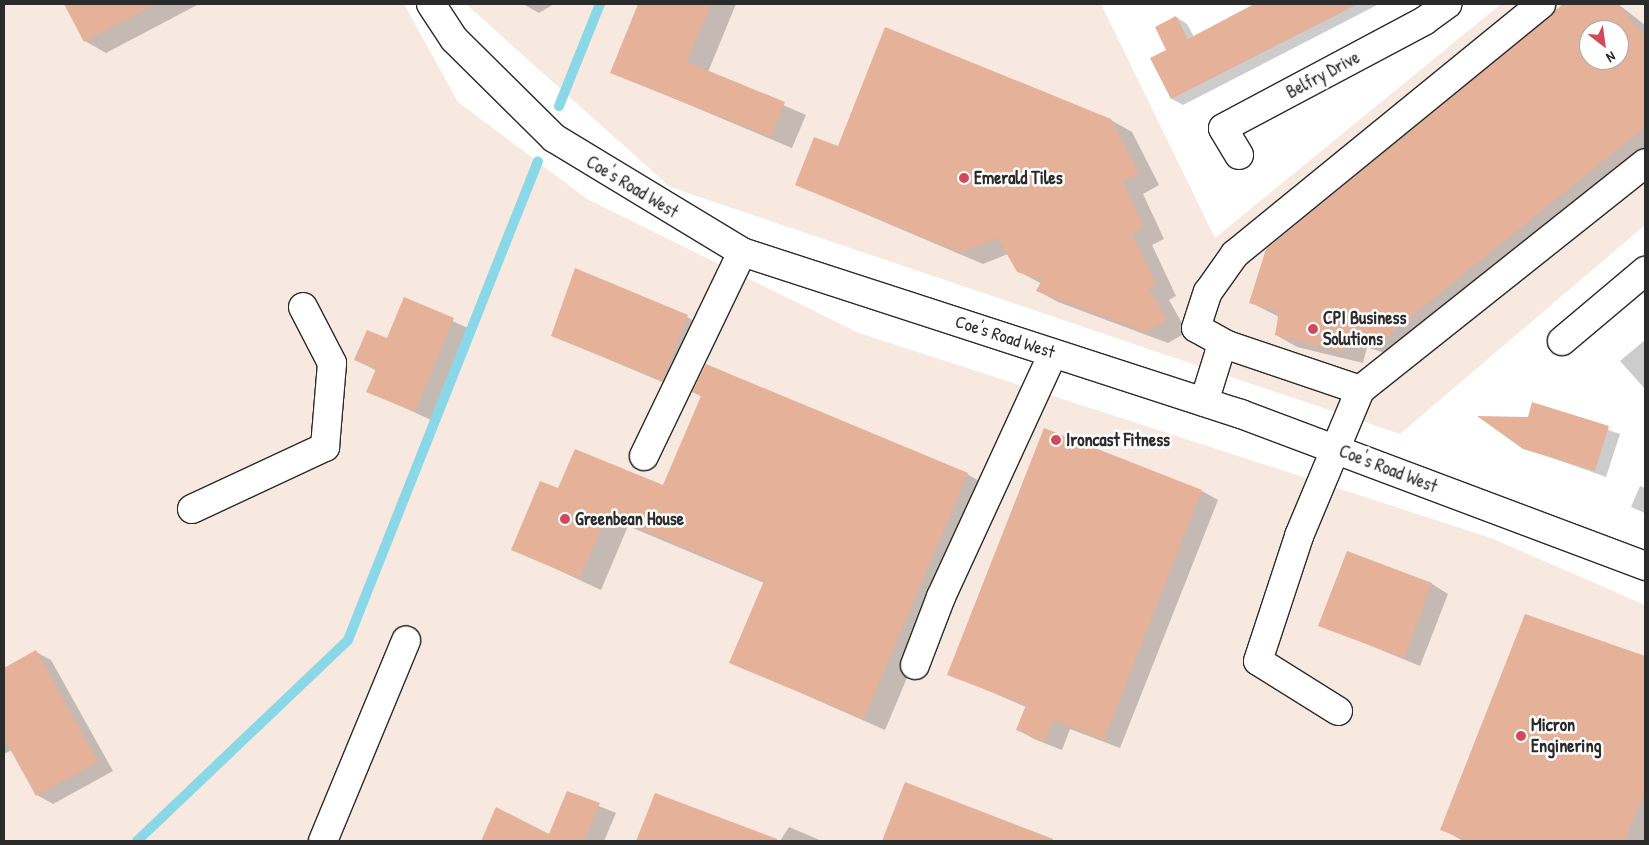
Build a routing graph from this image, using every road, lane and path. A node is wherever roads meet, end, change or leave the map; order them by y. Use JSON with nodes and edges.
{"nodes":[{"id":1,"x":431,"y":4,"type":"edge"},
{"id":2,"x":1446,"y":4,"type":"edge"},
{"id":3,"x":1541,"y":4,"type":"edge"},
{"id":4,"x":1239,"y":154,"type":"dead end"},
{"id":5,"x":1645,"y":163,"type":"edge"},
{"id":6,"x":742,"y":252,"type":"junction"},
{"id":7,"x":1645,"y":271,"type":"edge"},
{"id":8,"x":303,"y":307,"type":"dead end"},
{"id":9,"x":1562,"y":341,"type":"dead end"},
{"id":10,"x":1227,"y":345,"type":"junction"},
{"id":11,"x":1053,"y":353,"type":"junction"},
{"id":12,"x":1360,"y":390,"type":"junction"},
{"id":13,"x":1204,"y":402,"type":"junction"},
{"id":14,"x":1336,"y":450,"type":"junction"},
{"id":15,"x":644,"y":456,"type":"dead end"},
{"id":16,"x":192,"y":509,"type":"dead end"},
{"id":17,"x":1645,"y":566,"type":"edge"},
{"id":18,"x":406,"y":641,"type":"dead end"},
{"id":19,"x":916,"y":665,"type":"dead end"},
{"id":20,"x":1338,"y":711,"type":"dead end"},
{"id":21,"x":323,"y":841,"type":"edge"}],
"edges":[{"from":1,"to":6,"type":"street","name":"Coe's Road West"},
{"from":2,"to":4,"type":"street","name":"Belfry Drive"},
{"from":3,"to":10,"type":"street"},
{"from":5,"to":12,"type":"street"},
{"from":6,"to":11,"type":"street","name":"Coe's Road West"},
{"from":6,"to":15,"type":"street"},
{"from":7,"to":9,"type":"street"},
{"from":8,"to":16,"type":"street"},
{"from":10,"to":12,"type":"street"},
{"from":10,"to":13,"type":"street"},
{"from":11,"to":13,"type":"street","name":"Coe's Road West"},
{"from":11,"to":19,"type":"street"},
{"from":12,"to":14,"type":"street"},
{"from":13,"to":14,"type":"street","name":"Coe's Road West"},
{"from":14,"to":17,"type":"street","name":"Coe's Road West"},
{"from":14,"to":20,"type":"street"},
{"from":18,"to":21,"type":"street"}]}
